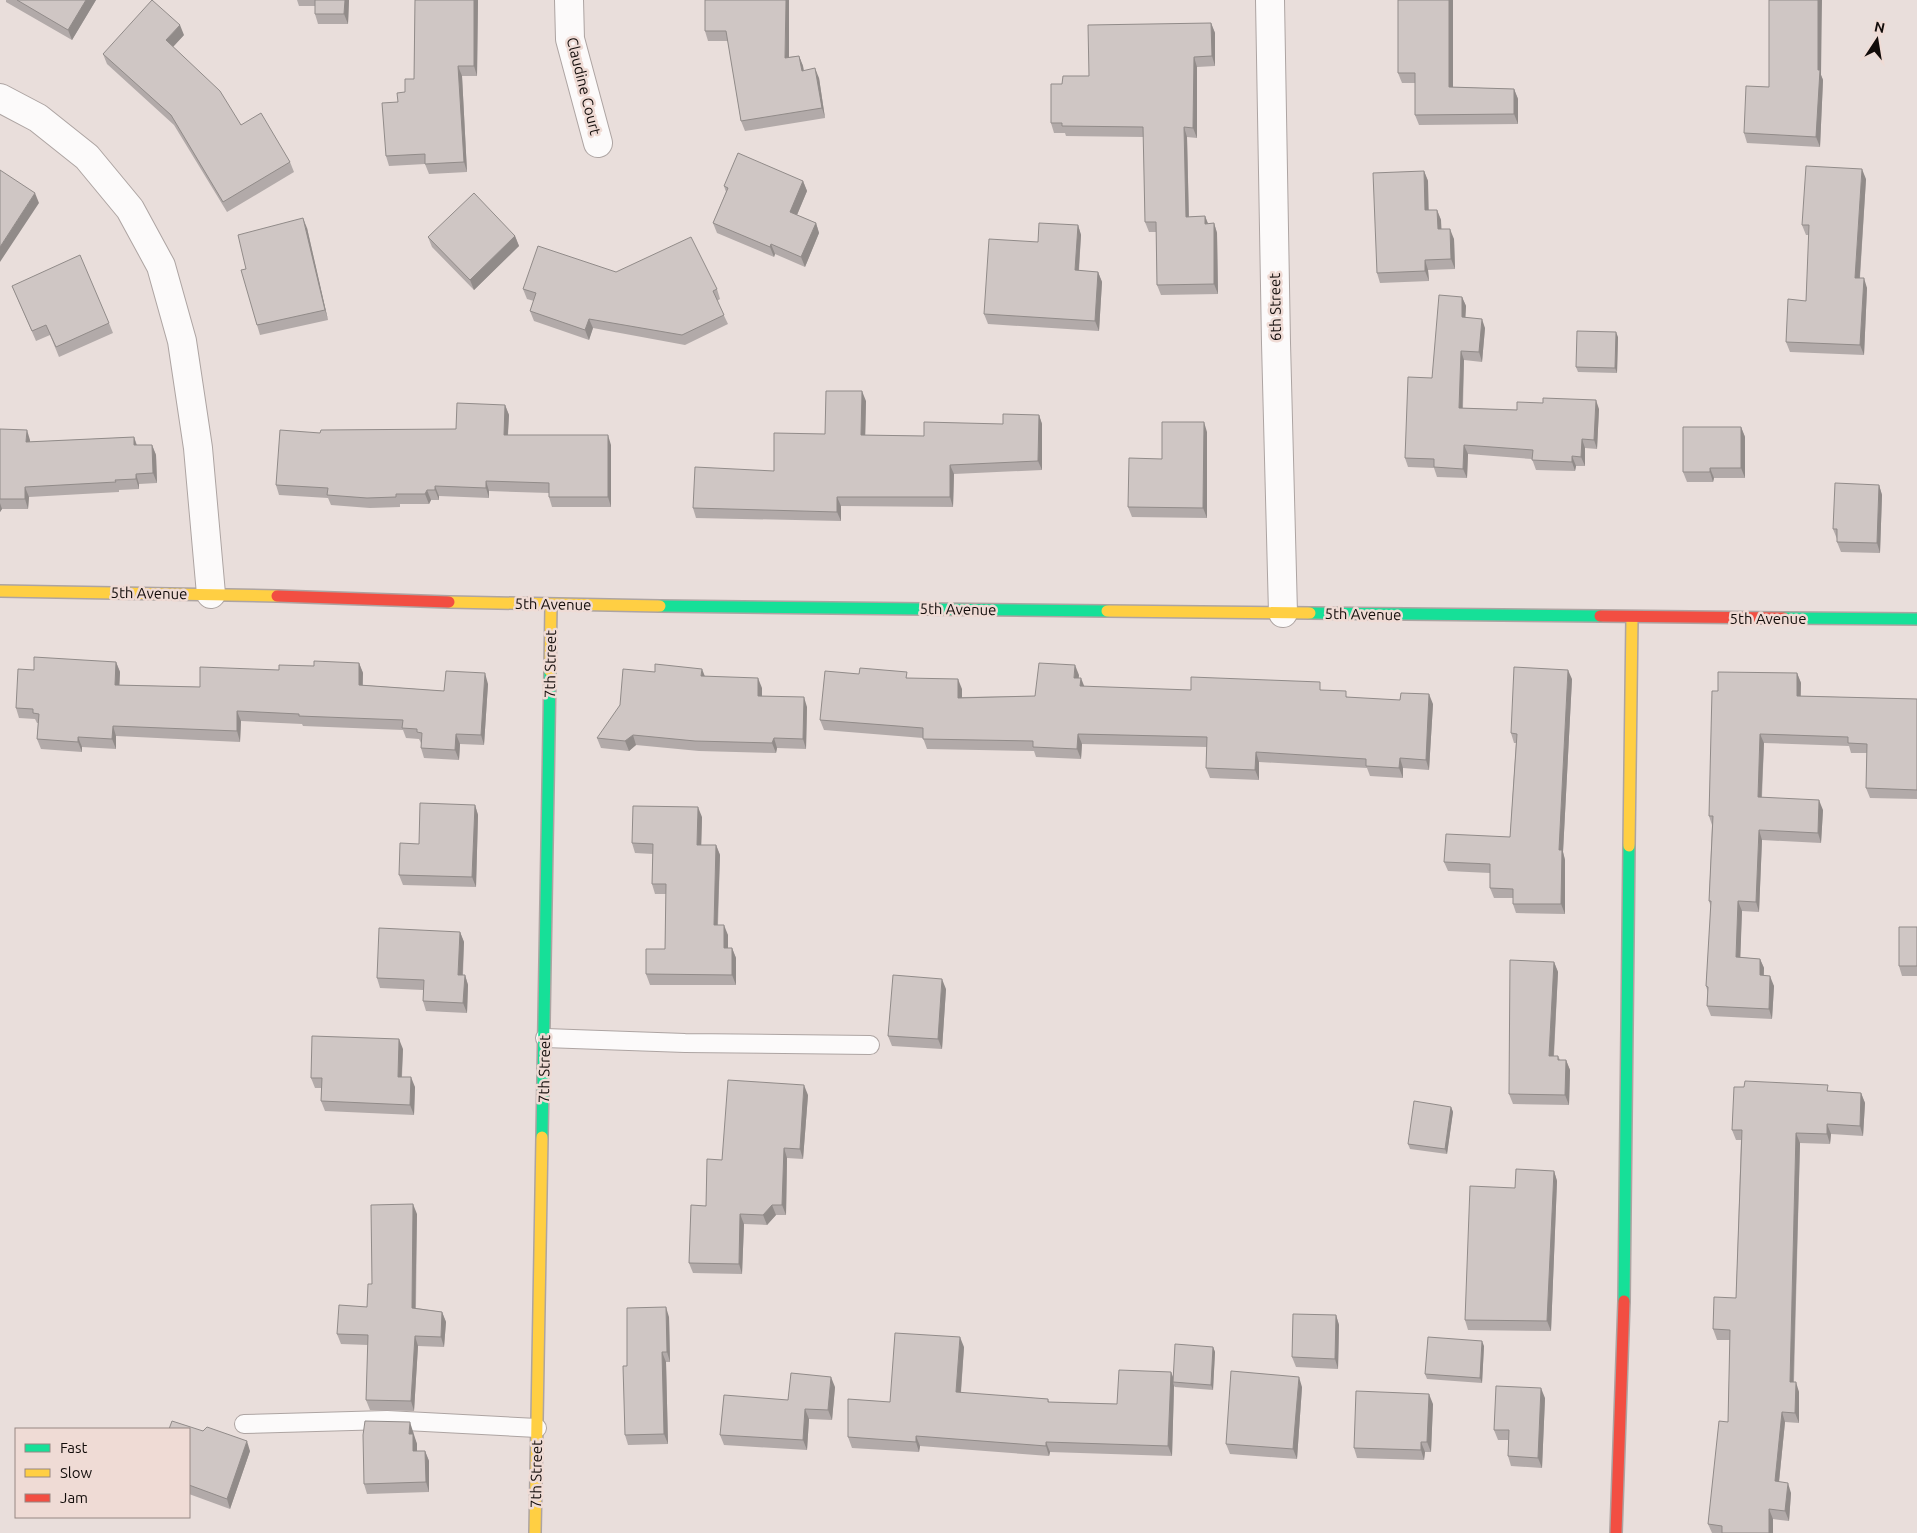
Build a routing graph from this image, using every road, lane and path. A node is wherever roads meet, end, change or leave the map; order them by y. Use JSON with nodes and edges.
{"nodes":[{"id":1,"x":569,"y":0,"type":"edge"},
{"id":2,"x":1270,"y":0,"type":"edge"},
{"id":3,"x":0,"y":98,"type":"edge"},
{"id":4,"x":598,"y":143,"type":"dead end"},
{"id":5,"x":0,"y":591,"type":"edge"},
{"id":6,"x":211,"y":594,"type":"junction"},
{"id":7,"x":551,"y":605,"type":"junction"},
{"id":8,"x":1283,"y":613,"type":"junction"},
{"id":9,"x":1632,"y":617,"type":"junction"},
{"id":10,"x":1917,"y":619,"type":"edge"},
{"id":11,"x":545,"y":1038,"type":"junction"},
{"id":12,"x":870,"y":1045,"type":"dead end"},
{"id":13,"x":244,"y":1424,"type":"dead end"},
{"id":14,"x":537,"y":1428,"type":"junction"},
{"id":15,"x":535,"y":1533,"type":"edge"},
{"id":16,"x":1616,"y":1533,"type":"edge"}],
"edges":[{"from":1,"to":4,"type":"street","name":"Claudine Court"},
{"from":2,"to":8,"type":"street","name":"6th Street"},
{"from":3,"to":6,"type":"street"},
{"from":5,"to":6,"type":"street","name":"5th Avenue"},
{"from":6,"to":7,"type":"street","name":"5th Avenue"},
{"from":7,"to":8,"type":"street","name":"5th Avenue"},
{"from":7,"to":11,"type":"street","name":"7th Street"},
{"from":8,"to":9,"type":"street","name":"5th Avenue"},
{"from":9,"to":10,"type":"street","name":"5th Avenue"},
{"from":9,"to":16,"type":"street"},
{"from":11,"to":12,"type":"lane"},
{"from":11,"to":14,"type":"street","name":"7th Street"},
{"from":13,"to":14,"type":"lane"},
{"from":14,"to":15,"type":"street","name":"7th Street"}]}
